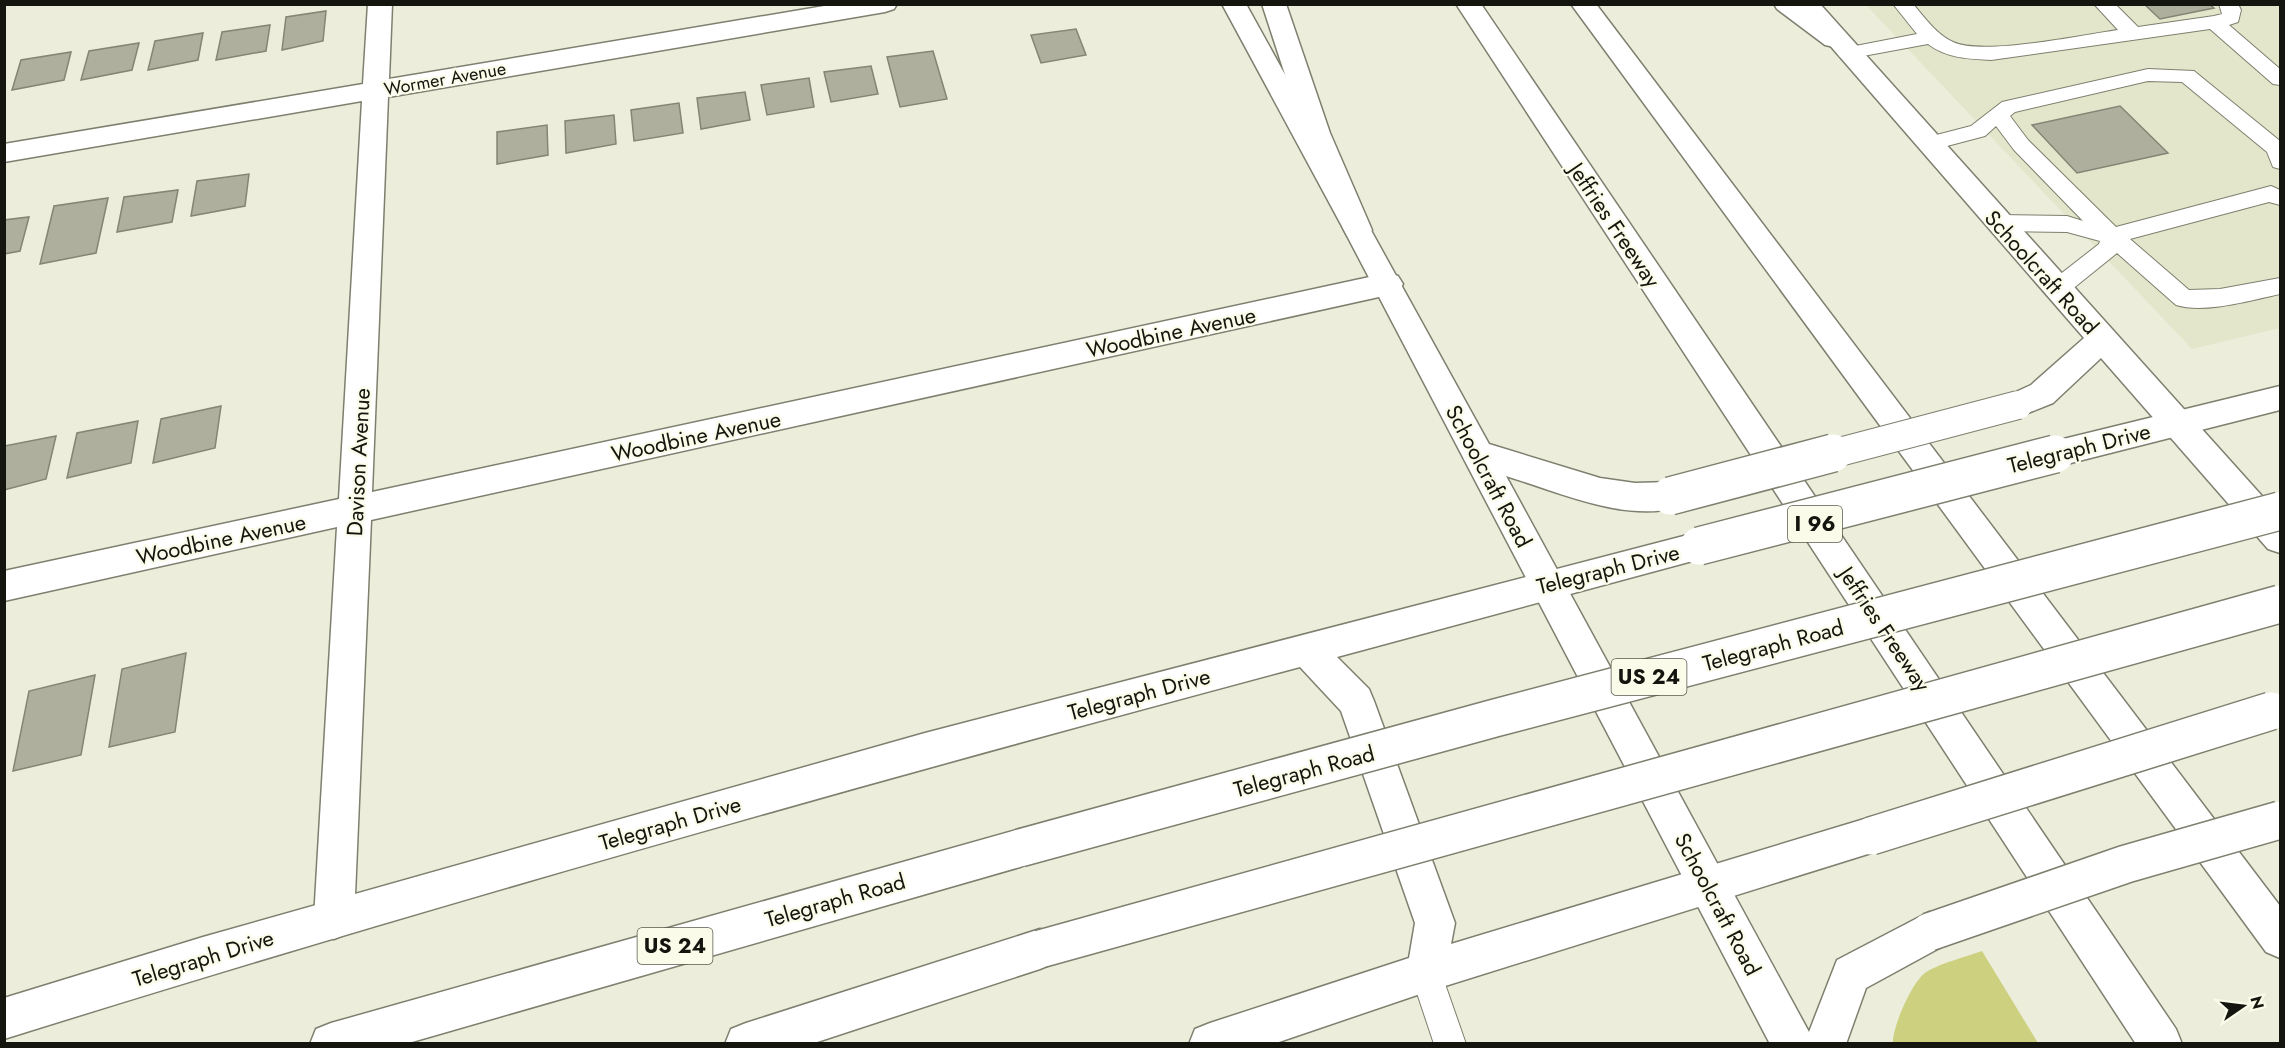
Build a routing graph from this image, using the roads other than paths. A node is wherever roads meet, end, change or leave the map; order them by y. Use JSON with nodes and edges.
{"nodes":[{"id":1,"x":380,"y":4,"type":"edge"},
{"id":2,"x":885,"y":4,"type":"edge"},
{"id":3,"x":1234,"y":4,"type":"edge"},
{"id":4,"x":1274,"y":4,"type":"edge"},
{"id":5,"x":1468,"y":4,"type":"edge"},
{"id":6,"x":1583,"y":4,"type":"edge"},
{"id":7,"x":1786,"y":4,"type":"edge"},
{"id":8,"x":1806,"y":4,"type":"edge"},
{"id":9,"x":2103,"y":4,"type":"edge"},
{"id":10,"x":2228,"y":4,"type":"edge"},
{"id":11,"x":1906,"y":5,"type":"edge"},
{"id":12,"x":2214,"y":22,"type":"junction"},
{"id":13,"x":2134,"y":34,"type":"junction"},
{"id":14,"x":1932,"y":37,"type":"junction"},
{"id":15,"x":1840,"y":46,"type":"junction"},
{"id":16,"x":2280,"y":79,"type":"edge"},
{"id":17,"x":375,"y":91,"type":"junction"},
{"id":18,"x":1998,"y":114,"type":"junction"},
{"id":19,"x":1928,"y":144,"type":"junction"},
{"id":20,"x":4,"y":153,"type":"edge"},
{"id":21,"x":2280,"y":162,"type":"edge"},
{"id":22,"x":2277,"y":190,"type":"edge"},
{"id":23,"x":1998,"y":223,"type":"junction"},
{"id":24,"x":1358,"y":230,"type":"junction"},
{"id":25,"x":2112,"y":236,"type":"junction"},
{"id":26,"x":1388,"y":284,"type":"junction"},
{"id":27,"x":2280,"y":286,"type":"edge"},
{"id":28,"x":2057,"y":289,"type":"junction"},
{"id":29,"x":2103,"y":340,"type":"junction"},
{"id":30,"x":2280,"y":398,"type":"edge"},
{"id":31,"x":2178,"y":424,"type":"junction"},
{"id":32,"x":1478,"y":454,"type":"junction"},
{"id":33,"x":356,"y":510,"type":"junction"},
{"id":34,"x":2280,"y":511,"type":"edge"},
{"id":35,"x":2280,"y":539,"type":"edge"},
{"id":36,"x":1548,"y":585,"type":"junction"},
{"id":37,"x":4,"y":586,"type":"edge"},
{"id":38,"x":2280,"y":604,"type":"edge"},
{"id":39,"x":1305,"y":648,"type":"junction"},
{"id":40,"x":2276,"y":710,"type":"edge"},
{"id":41,"x":2280,"y":820,"type":"edge"},
{"id":42,"x":1708,"y":885,"type":"junction"},
{"id":43,"x":334,"y":919,"type":"junction"},
{"id":44,"x":2280,"y":938,"type":"edge"},
{"id":45,"x":1426,"y":972,"type":"junction"},
{"id":46,"x":4,"y":1019,"type":"edge"},
{"id":47,"x":331,"y":1044,"type":"edge"},
{"id":48,"x":746,"y":1044,"type":"edge"},
{"id":49,"x":1210,"y":1044,"type":"edge"},
{"id":50,"x":1450,"y":1044,"type":"edge"},
{"id":51,"x":1793,"y":1044,"type":"edge"},
{"id":52,"x":1825,"y":1044,"type":"edge"},
{"id":53,"x":2161,"y":1044,"type":"edge"}],
"edges":[{"from":1,"to":17,"type":"main road","name":"Davison Avenue"},
{"from":2,"to":17,"type":"main road","name":"Wormer Avenue"},
{"from":3,"to":24,"type":"main road","name":"Schoolcraft Road"},
{"from":4,"to":24,"type":"main road"},
{"from":5,"to":53,"type":"main road","name":"Jeffries Freeway","number":"I 96"},
{"from":6,"to":44,"type":"main road"},
{"from":7,"to":15,"type":"main road"},
{"from":8,"to":15,"type":"main road","name":"Schoolcraft Road"},
{"from":9,"to":13,"type":"lane"},
{"from":10,"to":12,"type":"lane"},
{"from":11,"to":14,"type":"lane"},
{"from":12,"to":13,"type":"lane"},
{"from":12,"to":16,"type":"lane"},
{"from":13,"to":14,"type":"lane"},
{"from":14,"to":15,"type":"lane"},
{"from":15,"to":19,"type":"main road","name":"Schoolcraft Road"},
{"from":17,"to":20,"type":"main road","name":"Wormer Avenue"},
{"from":17,"to":33,"type":"main road","name":"Davison Avenue"},
{"from":18,"to":19,"type":"lane"},
{"from":18,"to":21,"type":"lane"},
{"from":18,"to":25,"type":"lane"},
{"from":19,"to":23,"type":"main road","name":"Schoolcraft Road"},
{"from":22,"to":25,"type":"lane"},
{"from":23,"to":25,"type":"lane"},
{"from":23,"to":28,"type":"main road","name":"Schoolcraft Road"},
{"from":24,"to":26,"type":"main road","name":"Schoolcraft Road"},
{"from":25,"to":27,"type":"lane"},
{"from":25,"to":28,"type":"lane"},
{"from":26,"to":32,"type":"main road","name":"Schoolcraft Road"},
{"from":26,"to":33,"type":"main road","name":"Woodbine Avenue"},
{"from":28,"to":29,"type":"main road","name":"Schoolcraft Road"},
{"from":29,"to":31,"type":"main road","name":"Schoolcraft Road"},
{"from":29,"to":32,"type":"main road","bridge":true},
{"from":30,"to":31,"type":"main road","name":"Telegraph Drive"},
{"from":31,"to":35,"type":"main road","name":"Schoolcraft Road"},
{"from":31,"to":36,"type":"main road","name":"Telegraph Drive","bridge":true},
{"from":32,"to":36,"type":"main road","name":"Schoolcraft Road"},
{"from":33,"to":37,"type":"main road","name":"Woodbine Avenue"},
{"from":33,"to":43,"type":"main road","name":"Davison Avenue"},
{"from":34,"to":47,"type":"main road","name":"Telegraph Road","number":"US 24","bridge":true},
{"from":36,"to":39,"type":"main road","name":"Telegraph Drive"},
{"from":36,"to":42,"type":"main road","name":"Schoolcraft Road"},
{"from":38,"to":48,"type":"main road","bridge":true},
{"from":39,"to":43,"type":"main road","name":"Telegraph Drive"},
{"from":39,"to":45,"type":"main road"},
{"from":40,"to":42,"type":"main road","bridge":true},
{"from":41,"to":52,"type":"main road","bridge":true},
{"from":42,"to":45,"type":"main road"},
{"from":42,"to":51,"type":"main road","name":"Schoolcraft Road"},
{"from":43,"to":46,"type":"main road","name":"Telegraph Drive"},
{"from":45,"to":49,"type":"main road"},
{"from":45,"to":50,"type":"lane"}]}
